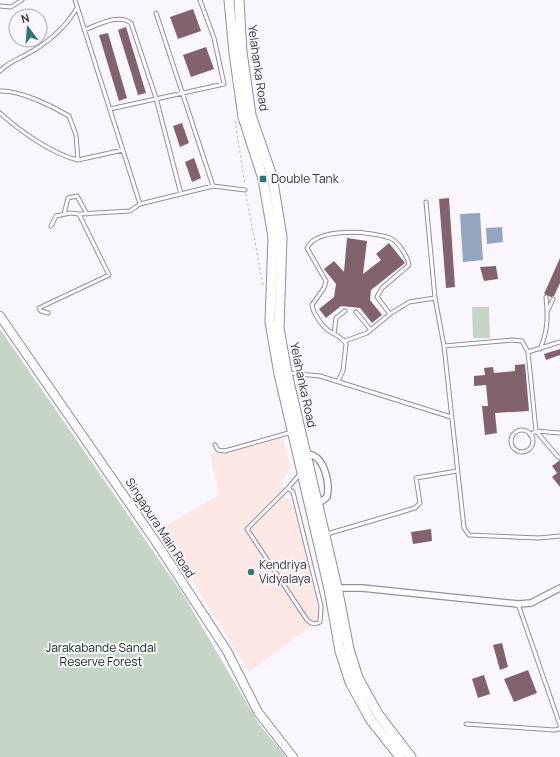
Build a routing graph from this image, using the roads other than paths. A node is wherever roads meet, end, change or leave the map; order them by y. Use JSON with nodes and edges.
{"nodes":[{"id":1,"x":22,"y":0,"type":"edge"},
{"id":2,"x":75,"y":0,"type":"edge"},
{"id":3,"x":200,"y":0,"type":"edge"},
{"id":4,"x":230,"y":0,"type":"edge"},
{"id":5,"x":239,"y":0,"type":"edge"},
{"id":6,"x":0,"y":6,"type":"edge"},
{"id":7,"x":77,"y":8,"type":"junction"},
{"id":8,"x":156,"y":13,"type":"dead end"},
{"id":9,"x":84,"y":30,"type":"junction"},
{"id":10,"x":0,"y":71,"type":"edge"},
{"id":11,"x":0,"y":91,"type":"edge"},
{"id":12,"x":183,"y":93,"type":"junction"},
{"id":13,"x":156,"y":98,"type":"junction"},
{"id":14,"x":110,"y":109,"type":"junction"},
{"id":15,"x":0,"y":113,"type":"edge"},
{"id":16,"x":123,"y":150,"type":"junction"},
{"id":17,"x":78,"y":160,"type":"junction"},
{"id":18,"x":213,"y":186,"type":"junction"},
{"id":19,"x":245,"y":190,"type":"road end"},
{"id":20,"x":181,"y":194,"type":"junction"},
{"id":21,"x":426,"y":202,"type":"dead end"},
{"id":22,"x":140,"y":204,"type":"junction"},
{"id":23,"x":64,"y":214,"type":"junction"},
{"id":24,"x":79,"y":214,"type":"junction"},
{"id":25,"x":87,"y":214,"type":"junction"},
{"id":26,"x":51,"y":226,"type":"dead end"},
{"id":27,"x":546,"y":297,"type":"dead end"},
{"id":28,"x":435,"y":298,"type":"junction"},
{"id":29,"x":553,"y":299,"type":"dead end"},
{"id":30,"x":547,"y":311,"type":"junction"},
{"id":31,"x":344,"y":312,"type":"dead end"},
{"id":32,"x":356,"y":312,"type":"dead end"},
{"id":33,"x":48,"y":313,"type":"dead end"},
{"id":34,"x":390,"y":314,"type":"junction"},
{"id":35,"x":0,"y":316,"type":"edge"},
{"id":36,"x":371,"y":330,"type":"junction"},
{"id":37,"x":334,"y":334,"type":"junction"},
{"id":38,"x":345,"y":341,"type":"junction"},
{"id":39,"x":560,"y":342,"type":"edge"},
{"id":40,"x":444,"y":346,"type":"junction"},
{"id":41,"x":540,"y":350,"type":"junction"},
{"id":42,"x":528,"y":352,"type":"junction"},
{"id":43,"x":283,"y":374,"type":"junction"},
{"id":44,"x":338,"y":381,"type":"junction"},
{"id":45,"x":451,"y":417,"type":"junction"},
{"id":46,"x":536,"y":431,"type":"junction"},
{"id":47,"x":292,"y":432,"type":"junction"},
{"id":48,"x":560,"y":433,"type":"edge"},
{"id":49,"x":530,"y":434,"type":"junction"},
{"id":50,"x":214,"y":445,"type":"dead end"},
{"id":51,"x":306,"y":454,"type":"junction"},
{"id":52,"x":560,"y":457,"type":"edge"},
{"id":53,"x":458,"y":471,"type":"junction"},
{"id":54,"x":301,"y":472,"type":"junction"},
{"id":55,"x":288,"y":488,"type":"junction"},
{"id":56,"x":318,"y":504,"type":"junction"},
{"id":57,"x":325,"y":535,"type":"junction"},
{"id":58,"x":560,"y":536,"type":"edge"},
{"id":59,"x":333,"y":588,"type":"junction"},
{"id":60,"x":560,"y":588,"type":"edge"},
{"id":61,"x":518,"y":604,"type":"junction"},
{"id":62,"x":466,"y":724,"type":"dead end"},
{"id":63,"x":560,"y":726,"type":"edge"},
{"id":64,"x":293,"y":757,"type":"edge"},
{"id":65,"x":400,"y":757,"type":"edge"},
{"id":66,"x":411,"y":757,"type":"edge"}],
"edges":[{"from":1,"to":6,"type":"lane"},
{"from":2,"to":7,"type":"lane"},
{"from":3,"to":12,"type":"lane"},
{"from":4,"to":43,"type":"main road","name":"Yelahanka Road"},
{"from":5,"to":43,"type":"main road","name":"Yelahanka Road"},
{"from":7,"to":9,"type":"lane"},
{"from":7,"to":10,"type":"lane"},
{"from":8,"to":12,"type":"lane"},
{"from":9,"to":13,"type":"lane"},
{"from":9,"to":14,"type":"lane"},
{"from":11,"to":17,"type":"lane"},
{"from":12,"to":13,"type":"lane"},
{"from":12,"to":18,"type":"lane"},
{"from":13,"to":14,"type":"lane"},
{"from":13,"to":20,"type":"lane"},
{"from":14,"to":16,"type":"lane"},
{"from":15,"to":17,"type":"lane"},
{"from":16,"to":17,"type":"lane"},
{"from":16,"to":22,"type":"lane"},
{"from":18,"to":19,"type":"lane"},
{"from":18,"to":20,"type":"lane"},
{"from":20,"to":22,"type":"lane"},
{"from":21,"to":28,"type":"lane"},
{"from":22,"to":25,"type":"lane"},
{"from":23,"to":24,"type":"lane"},
{"from":23,"to":25,"type":"lane"},
{"from":23,"to":26,"type":"lane"},
{"from":24,"to":25,"type":"lane"},
{"from":24,"to":33,"type":"lane"},
{"from":27,"to":30,"type":"lane"},
{"from":28,"to":34,"type":"lane"},
{"from":28,"to":40,"type":"lane"},
{"from":29,"to":30,"type":"lane"},
{"from":30,"to":41,"type":"lane"},
{"from":31,"to":37,"type":"lane"},
{"from":32,"to":36,"type":"lane"},
{"from":34,"to":36,"type":"lane"},
{"from":34,"to":37,"type":"lane"},
{"from":35,"to":64,"type":"street","name":"Singapura Main Road"},
{"from":36,"to":38,"type":"lane"},
{"from":37,"to":38,"type":"lane"},
{"from":38,"to":44,"type":"lane"},
{"from":39,"to":41,"type":"lane"},
{"from":40,"to":42,"type":"lane"},
{"from":40,"to":45,"type":"lane"},
{"from":41,"to":42,"type":"lane"},
{"from":42,"to":46,"type":"lane"},
{"from":43,"to":44,"type":"lane"},
{"from":43,"to":47,"type":"main road","name":"Yelahanka Road"},
{"from":43,"to":51,"type":"main road","name":"Yelahanka Road"},
{"from":44,"to":45,"type":"lane"},
{"from":45,"to":53,"type":"lane"},
{"from":46,"to":48,"type":"lane"},
{"from":46,"to":49,"type":"lane"},
{"from":46,"to":52,"type":"lane"},
{"from":47,"to":50,"type":"lane"},
{"from":47,"to":54,"type":"main road","name":"Yelahanka Road"},
{"from":49,"to":49,"type":"lane"},
{"from":51,"to":56,"type":"main road","name":"Yelahanka Road"},
{"from":51,"to":56,"type":"street"},
{"from":53,"to":57,"type":"lane"},
{"from":53,"to":58,"type":"lane"},
{"from":54,"to":55,"type":"lane"},
{"from":54,"to":59,"type":"main road","name":"Yelahanka Road"},
{"from":55,"to":55,"type":"lane"},
{"from":56,"to":57,"type":"main road","name":"Yelahanka Road"},
{"from":57,"to":59,"type":"main road","name":"Yelahanka Road"},
{"from":59,"to":61,"type":"street"},
{"from":59,"to":65,"type":"main road","name":"Yelahanka Road"},
{"from":59,"to":66,"type":"main road","name":"Yelahanka Road"},
{"from":60,"to":61,"type":"street"},
{"from":61,"to":63,"type":"lane"},
{"from":62,"to":63,"type":"lane"}]}
